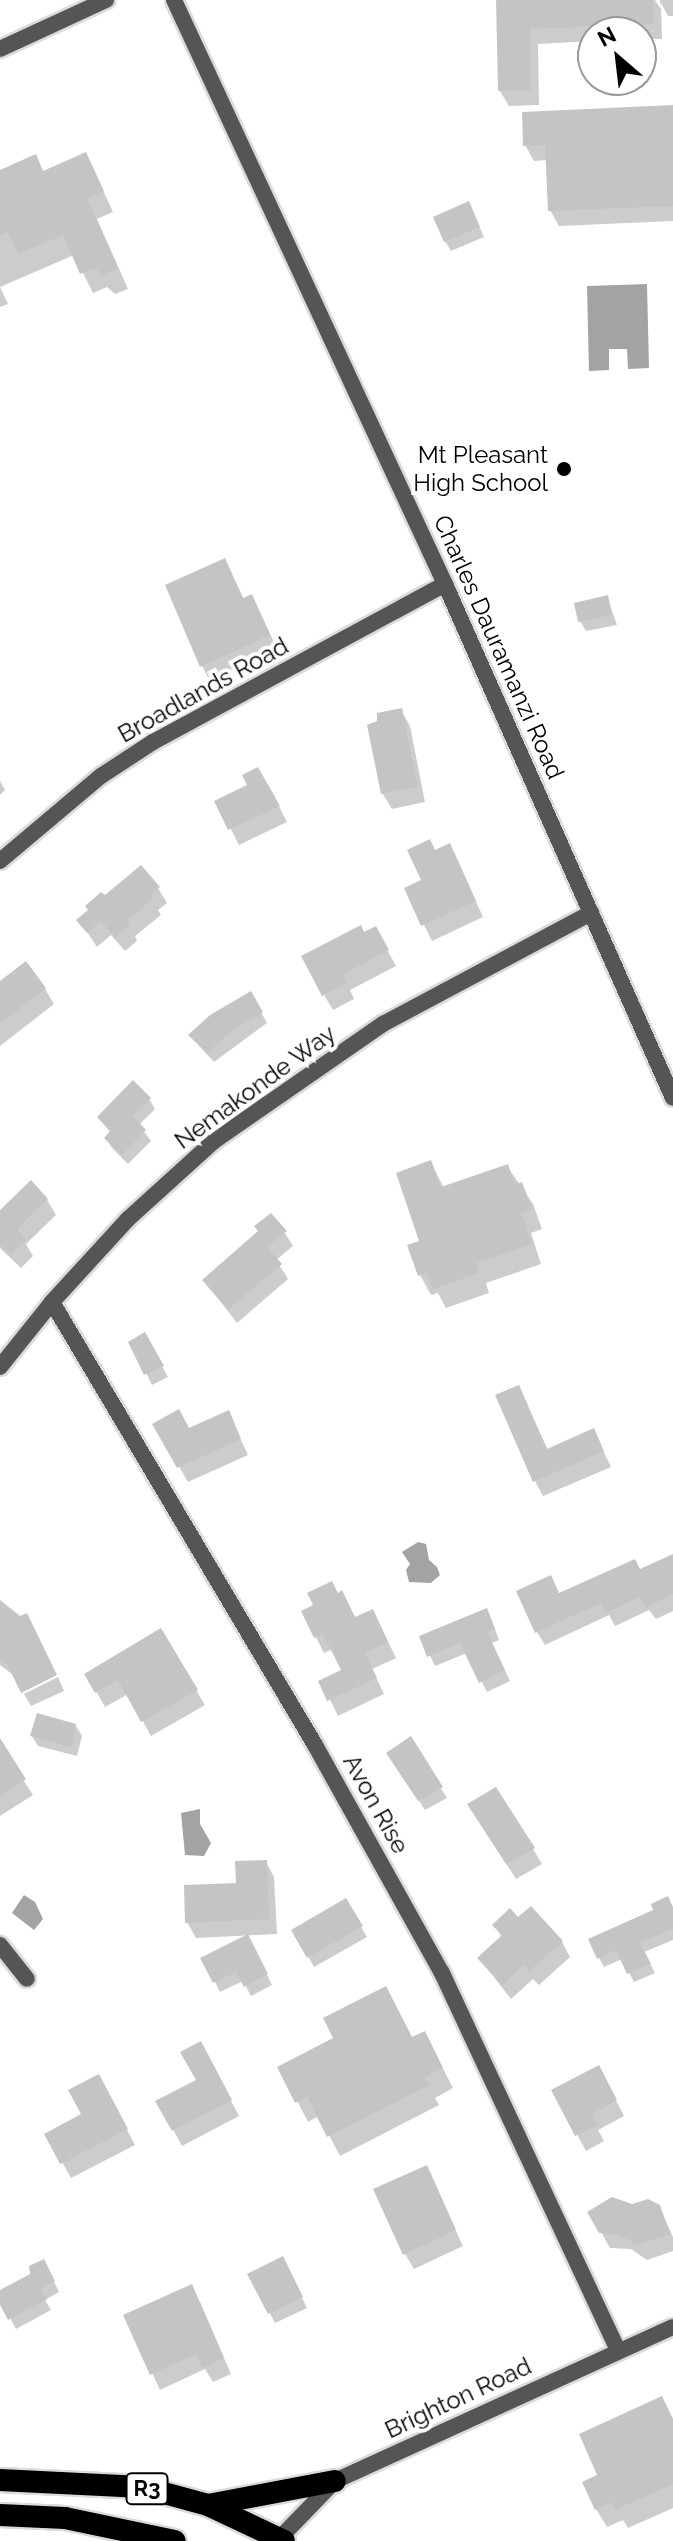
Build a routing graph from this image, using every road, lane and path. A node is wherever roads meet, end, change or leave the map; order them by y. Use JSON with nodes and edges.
{"nodes":[{"id":1,"x":106,"y":0,"type":"edge"},
{"id":2,"x":174,"y":0,"type":"edge"},
{"id":3,"x":0,"y":49,"type":"edge"},
{"id":4,"x":445,"y":584,"type":"junction"},
{"id":5,"x":0,"y":861,"type":"edge"},
{"id":6,"x":591,"y":913,"type":"junction"},
{"id":7,"x":673,"y":1098,"type":"edge"},
{"id":8,"x":52,"y":1302,"type":"junction"},
{"id":9,"x":0,"y":1367,"type":"edge"},
{"id":10,"x":0,"y":1945,"type":"edge"},
{"id":11,"x":27,"y":1979,"type":"dead end"},
{"id":12,"x":673,"y":2327,"type":"edge"},
{"id":13,"x":618,"y":2351,"type":"junction"},
{"id":14,"x":0,"y":2480,"type":"edge"},
{"id":15,"x":335,"y":2481,"type":"junction"},
{"id":16,"x":208,"y":2505,"type":"junction"},
{"id":17,"x":0,"y":2515,"type":"edge"},
{"id":18,"x":281,"y":2540,"type":"edge"},
{"id":19,"x":175,"y":2541,"type":"edge"}],
"edges":[{"from":1,"to":3,"type":"street"},
{"from":2,"to":4,"type":"street","name":"Charles Dauramanzi Road"},
{"from":4,"to":5,"type":"street","name":"Broadlands Road"},
{"from":4,"to":6,"type":"street","name":"Charles Dauramanzi Road"},
{"from":6,"to":7,"type":"street","name":"Charles Dauramanzi Road"},
{"from":6,"to":8,"type":"street","name":"Nemakonde Way"},
{"from":8,"to":9,"type":"street","name":"Nemakonde Way"},
{"from":8,"to":13,"type":"street","name":"Avon Rise"},
{"from":10,"to":11,"type":"street"},
{"from":12,"to":13,"type":"street","name":"Brighton Road"},
{"from":13,"to":15,"type":"street","name":"Brighton Road"},
{"from":14,"to":16,"type":"highway","number":"R3"},
{"from":15,"to":16,"type":"highway"},
{"from":15,"to":18,"type":"street","name":"Brighton Road"},
{"from":16,"to":18,"type":"highway","number":"R3"},
{"from":17,"to":19,"type":"highway","number":"R3"}]}
